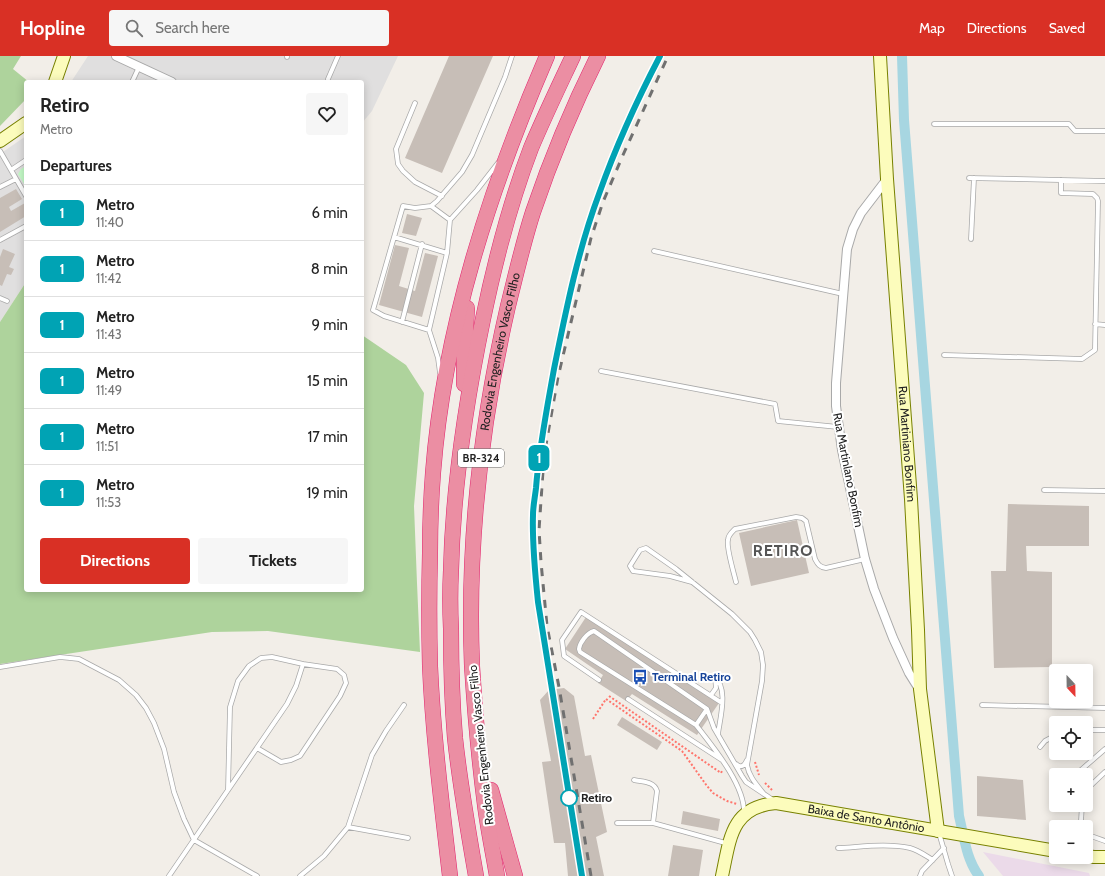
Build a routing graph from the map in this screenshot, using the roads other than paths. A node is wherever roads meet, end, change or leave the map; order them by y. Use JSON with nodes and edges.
{"nodes":[{"id":1,"x":64,"y":56,"type":"edge"},
{"id":2,"x":116,"y":56,"type":"edge"},
{"id":3,"x":338,"y":56,"type":"edge"},
{"id":4,"x":512,"y":56,"type":"edge"},
{"id":5,"x":547,"y":56,"type":"edge"},
{"id":6,"x":573,"y":56,"type":"edge"},
{"id":7,"x":598,"y":56,"type":"edge"},
{"id":8,"x":880,"y":56,"type":"edge"},
{"id":9,"x":127,"y":58,"type":"edge"},
{"id":10,"x":139,"y":67,"type":"junction"},
{"id":11,"x":328,"y":79,"type":"dead end"},
{"id":12,"x":57,"y":80,"type":"edge"},
{"id":13,"x":133,"y":80,"type":"edge"},
{"id":14,"x":168,"y":80,"type":"edge"},
{"id":15,"x":415,"y":103,"type":"dead end"},
{"id":16,"x":24,"y":124,"type":"edge"},
{"id":17,"x":934,"y":124,"type":"dead end"},
{"id":18,"x":1105,"y":131,"type":"edge"},
{"id":19,"x":0,"y":142,"type":"edge"},
{"id":20,"x":512,"y":143,"type":"junction"},
{"id":21,"x":0,"y":151,"type":"edge"},
{"id":22,"x":24,"y":161,"type":"edge"},
{"id":23,"x":11,"y":170,"type":"junction"},
{"id":24,"x":16,"y":179,"type":"junction"},
{"id":25,"x":887,"y":179,"type":"junction"},
{"id":26,"x":1061,"y":180,"type":"junction"},
{"id":27,"x":1105,"y":181,"type":"edge"},
{"id":28,"x":0,"y":188,"type":"edge"},
{"id":29,"x":24,"y":193,"type":"edge"},
{"id":30,"x":442,"y":196,"type":"junction"},
{"id":31,"x":431,"y":206,"type":"junction"},
{"id":32,"x":450,"y":220,"type":"junction"},
{"id":33,"x":24,"y":227,"type":"edge"},
{"id":34,"x":394,"y":237,"type":"junction"},
{"id":35,"x":971,"y":239,"type":"dead end"},
{"id":36,"x":0,"y":240,"type":"edge"},
{"id":37,"x":422,"y":244,"type":"junction"},
{"id":38,"x":654,"y":251,"type":"dead end"},
{"id":39,"x":447,"y":253,"type":"junction"},
{"id":40,"x":470,"y":274,"type":"junction"},
{"id":41,"x":843,"y":294,"type":"junction"},
{"id":42,"x":0,"y":298,"type":"edge"},
{"id":43,"x":7,"y":301,"type":"dead end"},
{"id":44,"x":402,"y":322,"type":"junction"},
{"id":45,"x":1095,"y":324,"type":"junction"},
{"id":46,"x":1105,"y":325,"type":"edge"},
{"id":47,"x":429,"y":330,"type":"junction"},
{"id":48,"x":944,"y":355,"type":"dead end"},
{"id":49,"x":601,"y":371,"type":"dead end"},
{"id":50,"x":443,"y":391,"type":"junction"},
{"id":51,"x":464,"y":421,"type":"junction"},
{"id":52,"x":838,"y":427,"type":"junction"},
{"id":53,"x":1044,"y":490,"type":"dead end"},
{"id":54,"x":1105,"y":491,"type":"edge"},
{"id":55,"x":865,"y":559,"type":"junction"},
{"id":56,"x":692,"y":582,"type":"junction"},
{"id":57,"x":736,"y":582,"type":"dead end"},
{"id":58,"x":303,"y":664,"type":"junction"},
{"id":59,"x":0,"y":667,"type":"edge"},
{"id":60,"x":600,"y":680,"type":"dead end"},
{"id":61,"x":920,"y":690,"type":"junction"},
{"id":62,"x":711,"y":695,"type":"junction"},
{"id":63,"x":628,"y":699,"type":"dead end"},
{"id":64,"x":722,"y":703,"type":"junction"},
{"id":65,"x":404,"y":705,"type":"dead end"},
{"id":66,"x":982,"y":705,"type":"dead end"},
{"id":67,"x":707,"y":708,"type":"junction"},
{"id":68,"x":1105,"y":708,"type":"edge"},
{"id":69,"x":696,"y":725,"type":"junction"},
{"id":70,"x":1093,"y":730,"type":"edge"},
{"id":71,"x":1105,"y":730,"type":"edge"},
{"id":72,"x":718,"y":735,"type":"junction"},
{"id":73,"x":477,"y":736,"type":"junction"},
{"id":74,"x":1049,"y":739,"type":"edge"},
{"id":75,"x":1040,"y":747,"type":"dead end"},
{"id":76,"x":257,"y":748,"type":"junction"},
{"id":77,"x":1105,"y":748,"type":"edge"},
{"id":78,"x":748,"y":758,"type":"junction"},
{"id":79,"x":722,"y":760,"type":"junction"},
{"id":80,"x":734,"y":762,"type":"junction"},
{"id":81,"x":1083,"y":768,"type":"edge"},
{"id":82,"x":1105,"y":772,"type":"edge"},
{"id":83,"x":634,"y":780,"type":"dead end"},
{"id":84,"x":1093,"y":783,"type":"edge"},
{"id":85,"x":228,"y":790,"type":"junction"},
{"id":86,"x":764,"y":794,"type":"junction"},
{"id":87,"x":776,"y":803,"type":"junction"},
{"id":88,"x":744,"y":811,"type":"junction"},
{"id":89,"x":617,"y":823,"type":"dead end"},
{"id":90,"x":653,"y":823,"type":"junction"},
{"id":91,"x":348,"y":827,"type":"junction"},
{"id":92,"x":938,"y":831,"type":"junction"},
{"id":93,"x":1093,"y":837,"type":"edge"},
{"id":94,"x":408,"y":838,"type":"dead end"},
{"id":95,"x":194,"y":840,"type":"junction"},
{"id":96,"x":1105,"y":841,"type":"edge"},
{"id":97,"x":729,"y":844,"type":"junction"},
{"id":98,"x":838,"y":848,"type":"dead end"},
{"id":99,"x":944,"y":848,"type":"junction"},
{"id":100,"x":1049,"y":850,"type":"edge"},
{"id":101,"x":1093,"y":857,"type":"edge"},
{"id":102,"x":1105,"y":857,"type":"edge"},
{"id":103,"x":933,"y":860,"type":"junction"},
{"id":104,"x":169,"y":876,"type":"edge"},
{"id":105,"x":257,"y":876,"type":"edge"},
{"id":106,"x":300,"y":876,"type":"edge"},
{"id":107,"x":450,"y":876,"type":"edge"},
{"id":108,"x":476,"y":876,"type":"edge"},
{"id":109,"x":497,"y":876,"type":"edge"},
{"id":110,"x":515,"y":876,"type":"edge"},
{"id":111,"x":722,"y":876,"type":"edge"},
{"id":112,"x":920,"y":876,"type":"edge"},
{"id":113,"x":952,"y":876,"type":"edge"}],
"edges":[{"from":1,"to":12,"type":"street"},
{"from":2,"to":9,"type":"street"},
{"from":3,"to":11,"type":"lane"},
{"from":4,"to":30,"type":"lane"},
{"from":5,"to":20,"type":"highway"},
{"from":6,"to":51,"type":"highway","name":"Rodovia Engenheiro Vasco Filho","number":"BR-324"},
{"from":7,"to":73,"type":"highway","name":"Rodovia Engenheiro Vasco Filho","number":"BR-324"},
{"from":8,"to":25,"type":"street","name":"Rua Martiniano Bonfim"},
{"from":9,"to":10,"type":"street"},
{"from":10,"to":13,"type":"lane"},
{"from":10,"to":14,"type":"street"},
{"from":15,"to":30,"type":"lane"},
{"from":16,"to":19,"type":"street"},
{"from":17,"to":18,"type":"lane"},
{"from":20,"to":32,"type":"lane"},
{"from":20,"to":40,"type":"highway"},
{"from":21,"to":23,"type":"lane"},
{"from":22,"to":23,"type":"lane"},
{"from":23,"to":24,"type":"lane"},
{"from":24,"to":28,"type":"lane"},
{"from":24,"to":29,"type":"lane"},
{"from":25,"to":41,"type":"street","name":"Rua Martinlano Bonfim"},
{"from":25,"to":61,"type":"street","name":"Rua Martiniano Bonfim"},
{"from":26,"to":27,"type":"lane"},
{"from":26,"to":35,"type":"lane"},
{"from":26,"to":45,"type":"lane"},
{"from":30,"to":31,"type":"lane"},
{"from":31,"to":32,"type":"lane"},
{"from":31,"to":34,"type":"lane"},
{"from":32,"to":39,"type":"lane"},
{"from":33,"to":36,"type":"lane"},
{"from":34,"to":37,"type":"lane"},
{"from":34,"to":44,"type":"lane"},
{"from":37,"to":39,"type":"lane"},
{"from":37,"to":44,"type":"lane"},
{"from":38,"to":41,"type":"lane"},
{"from":39,"to":47,"type":"lane"},
{"from":40,"to":50,"type":"highway"},
{"from":40,"to":51,"type":"highway"},
{"from":41,"to":52,"type":"street","name":"Rua Martinlano Bonfim"},
{"from":42,"to":43,"type":"lane"},
{"from":44,"to":47,"type":"lane"},
{"from":45,"to":46,"type":"lane"},
{"from":45,"to":48,"type":"lane"},
{"from":47,"to":50,"type":"lane"},
{"from":49,"to":52,"type":"lane"},
{"from":50,"to":107,"type":"highway"},
{"from":51,"to":108,"type":"highway","name":"Rodovia Engenheiro Vasco Filho","number":"BR-324"},
{"from":52,"to":55,"type":"street","name":"Rua Martinlano Bonfim"},
{"from":53,"to":54,"type":"lane"},
{"from":55,"to":57,"type":"lane"},
{"from":55,"to":61,"type":"street","name":"Rua Martinlano Bonfim"},
{"from":56,"to":56,"type":"lane"},
{"from":56,"to":78,"type":"lane"},
{"from":58,"to":76,"type":"lane"},
{"from":58,"to":76,"type":"lane"},
{"from":58,"to":85,"type":"lane"},
{"from":59,"to":95,"type":"lane"},
{"from":60,"to":62,"type":"lane"},
{"from":61,"to":92,"type":"street","name":"Rua Martiniano Bonfim"},
{"from":62,"to":64,"type":"lane"},
{"from":62,"to":64,"type":"lane"},
{"from":63,"to":79,"type":"lane"},
{"from":64,"to":72,"type":"lane"},
{"from":65,"to":91,"type":"lane"},
{"from":66,"to":68,"type":"lane"},
{"from":67,"to":69,"type":"lane"},
{"from":67,"to":69,"type":"lane"},
{"from":67,"to":72,"type":"lane"},
{"from":69,"to":79,"type":"lane"},
{"from":70,"to":71,"type":"lane"},
{"from":72,"to":80,"type":"lane"},
{"from":73,"to":109,"type":"highway","name":"Rodovia Engenheiro Vasco Filho","number":"BR-324"},
{"from":73,"to":110,"type":"highway"},
{"from":74,"to":75,"type":"lane"},
{"from":76,"to":85,"type":"lane"},
{"from":77,"to":81,"type":"lane"},
{"from":78,"to":80,"type":"lane"},
{"from":78,"to":86,"type":"lane"},
{"from":79,"to":88,"type":"lane"},
{"from":80,"to":86,"type":"lane"},
{"from":82,"to":84,"type":"lane"},
{"from":83,"to":90,"type":"lane"},
{"from":85,"to":95,"type":"lane"},
{"from":86,"to":87,"type":"lane"},
{"from":87,"to":88,"type":"street","name":"Baixa de Santo Antônio"},
{"from":87,"to":92,"type":"street","name":"Baixa de Santo Antônio"},
{"from":88,"to":97,"type":"street"},
{"from":89,"to":90,"type":"lane"},
{"from":90,"to":97,"type":"lane"},
{"from":91,"to":94,"type":"lane"},
{"from":91,"to":106,"type":"lane"},
{"from":92,"to":99,"type":"lane"},
{"from":92,"to":100,"type":"street","name":"Baixa de Santo Antônio"},
{"from":93,"to":96,"type":"lane"},
{"from":95,"to":104,"type":"lane"},
{"from":95,"to":105,"type":"lane"},
{"from":97,"to":111,"type":"street"},
{"from":98,"to":103,"type":"lane"},
{"from":99,"to":103,"type":"lane"},
{"from":99,"to":113,"type":"lane"},
{"from":101,"to":102,"type":"street"},
{"from":103,"to":112,"type":"lane"}]}
